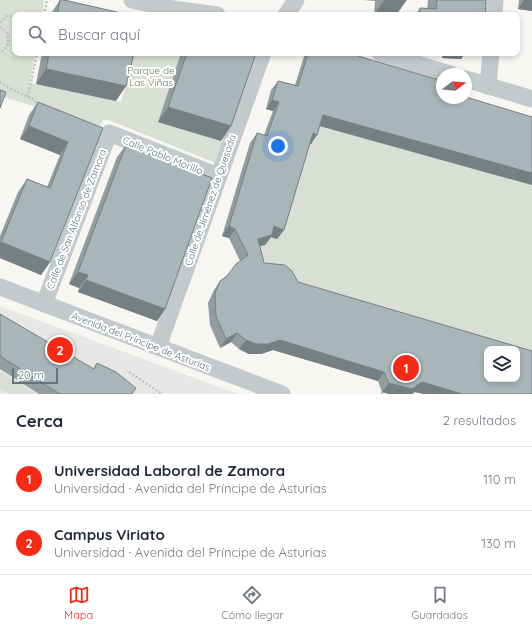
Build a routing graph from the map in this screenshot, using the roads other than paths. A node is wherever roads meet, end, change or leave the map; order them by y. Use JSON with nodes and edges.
{"nodes":[{"id":1,"x":132,"y":0,"type":"edge"},
{"id":2,"x":296,"y":0,"type":"edge"},
{"id":3,"x":495,"y":0,"type":"edge"},
{"id":4,"x":196,"y":12,"type":"edge"},
{"id":5,"x":288,"y":12,"type":"edge"},
{"id":6,"x":494,"y":12,"type":"edge"},
{"id":7,"x":262,"y":56,"type":"edge"},
{"id":8,"x":390,"y":56,"type":"edge"},
{"id":9,"x":491,"y":56,"type":"edge"},
{"id":10,"x":436,"y":70,"type":"edge"},
{"id":11,"x":472,"y":81,"type":"edge"},
{"id":12,"x":488,"y":86,"type":"junction"},
{"id":13,"x":532,"y":99,"type":"edge"},
{"id":14,"x":109,"y":133,"type":"joint"},
{"id":15,"x":218,"y":176,"type":"junction"},
{"id":16,"x":0,"y":287,"type":"edge"},
{"id":17,"x":44,"y":304,"type":"junction"},
{"id":18,"x":158,"y":347,"type":"junction"},
{"id":19,"x":282,"y":394,"type":"edge"}],
"edges":[{"from":1,"to":4,"type":"street"},
{"from":2,"to":5,"type":"street"},
{"from":3,"to":6,"type":"street"},
{"from":7,"to":15,"type":"street","name":"Calle de Jiménez de Quesada"},
{"from":8,"to":10,"type":"street"},
{"from":9,"to":12,"type":"street"},
{"from":11,"to":12,"type":"street"},
{"from":12,"to":13,"type":"street"},
{"from":14,"to":15,"type":"street","name":"Calle Pablo Morillo"},
{"from":14,"to":17,"type":"street","name":"Calle de San Alfonso de Zamora"},
{"from":15,"to":18,"type":"street","name":"Calle de Jiménez de Quesada"},
{"from":16,"to":17,"type":"street","name":"Avenida del Príncipe de Asturias"},
{"from":17,"to":18,"type":"street","name":"Avenida del Príncipe de Asturias"},
{"from":18,"to":19,"type":"street","name":"Avenida del Príncipe de Asturias"}]}
